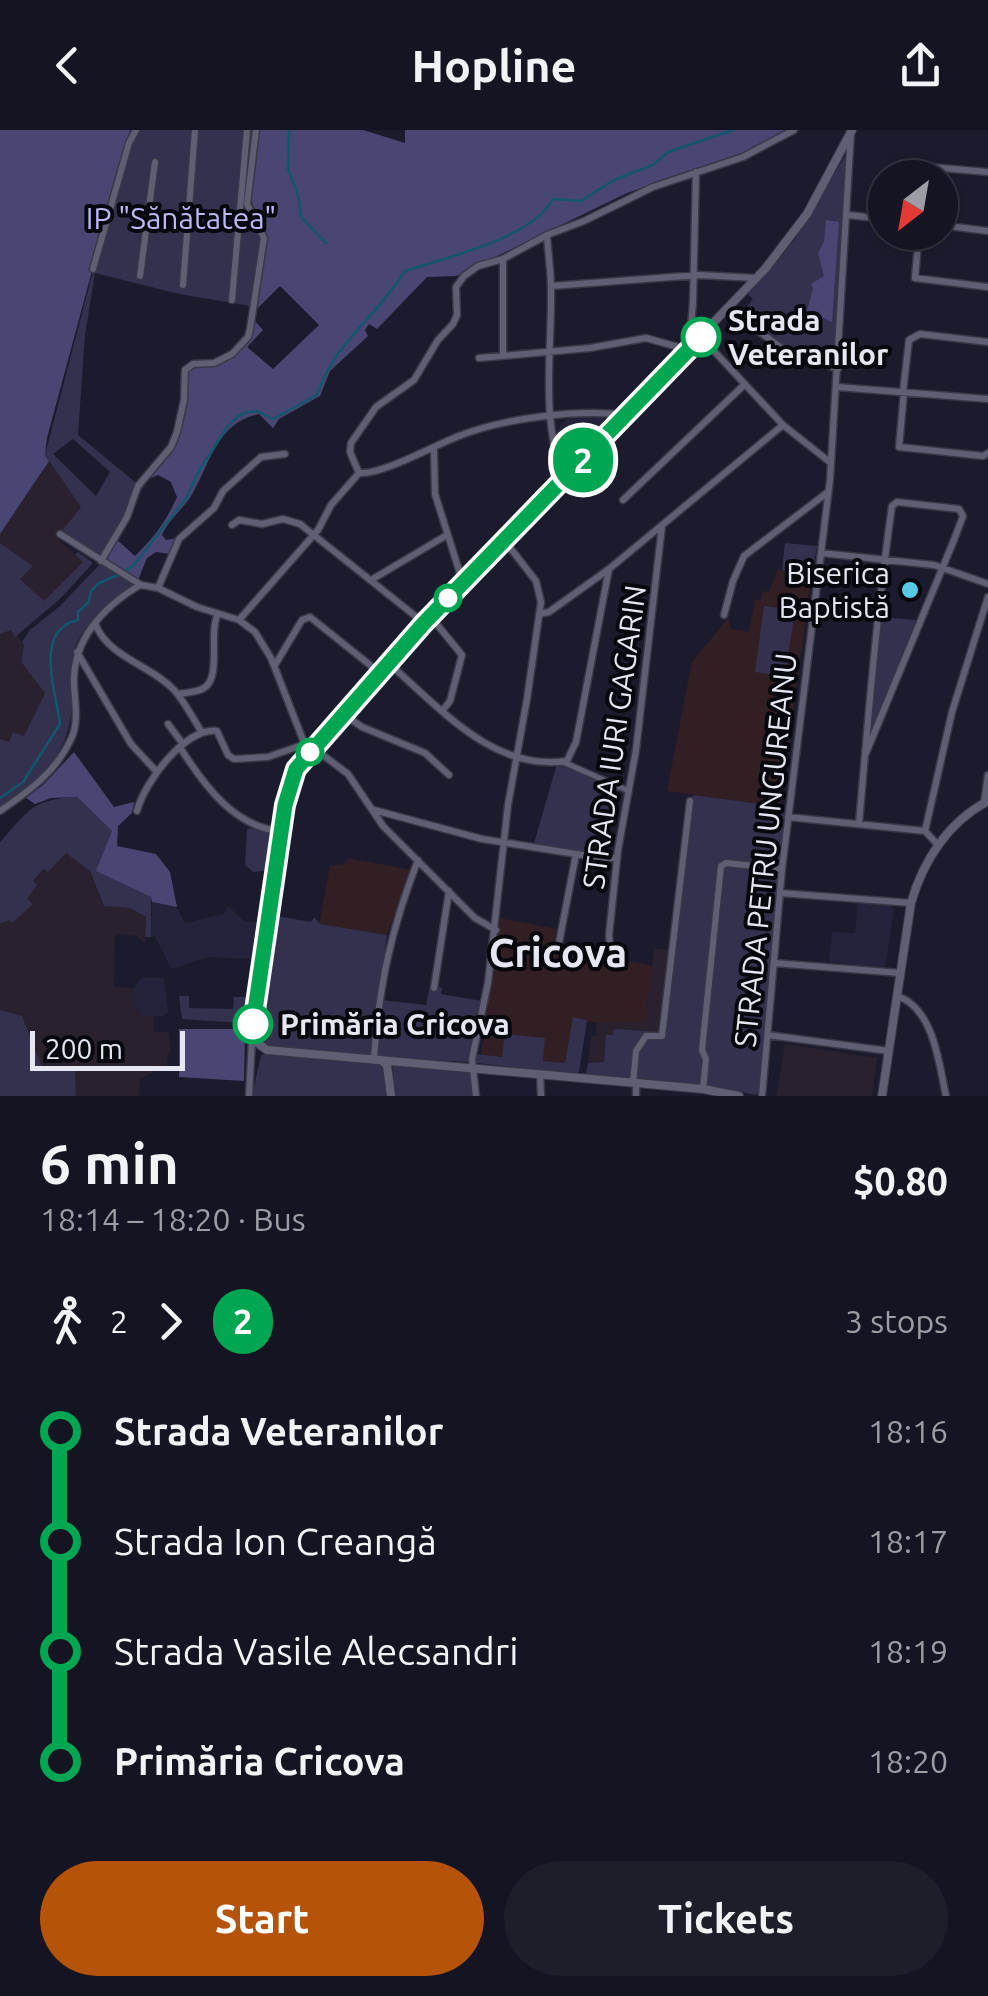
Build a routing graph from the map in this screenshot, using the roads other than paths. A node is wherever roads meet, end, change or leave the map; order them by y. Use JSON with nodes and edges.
{"nodes":[{"id":1,"x":136,"y":130,"type":"edge"},
{"id":2,"x":195,"y":130,"type":"edge"},
{"id":3,"x":247,"y":130,"type":"edge"},
{"id":4,"x":256,"y":130,"type":"edge"},
{"id":5,"x":794,"y":130,"type":"edge"},
{"id":6,"x":852,"y":130,"type":"edge"},
{"id":7,"x":156,"y":162,"type":"dead end"},
{"id":8,"x":958,"y":170,"type":"edge"},
{"id":9,"x":696,"y":172,"type":"junction"},
{"id":10,"x":988,"y":172,"type":"edge"},
{"id":11,"x":848,"y":216,"type":"junction"},
{"id":12,"x":868,"y":218,"type":"edge"},
{"id":13,"x":958,"y":227,"type":"edge"},
{"id":14,"x":988,"y":231,"type":"edge"},
{"id":15,"x":546,"y":234,"type":"junction"},
{"id":16,"x":917,"y":250,"type":"edge"},
{"id":17,"x":503,"y":259,"type":"junction"},
{"id":18,"x":93,"y":269,"type":"dead end"},
{"id":19,"x":694,"y":275,"type":"junction"},
{"id":20,"x":140,"y":276,"type":"dead end"},
{"id":21,"x":757,"y":278,"type":"junction"},
{"id":22,"x":184,"y":285,"type":"dead end"},
{"id":23,"x":551,"y":286,"type":"junction"},
{"id":24,"x":988,"y":287,"type":"edge"},
{"id":25,"x":232,"y":300,"type":"dead end"},
{"id":26,"x":728,"y":308,"type":"junction"},
{"id":27,"x":701,"y":337,"type":"junction"},
{"id":28,"x":988,"y":342,"type":"edge"},
{"id":29,"x":689,"y":350,"type":"junction"},
{"id":30,"x":550,"y":352,"type":"junction"},
{"id":31,"x":503,"y":356,"type":"junction"},
{"id":32,"x":479,"y":358,"type":"dead end"},
{"id":33,"x":838,"y":369,"type":"junction"},
{"id":34,"x":746,"y":384,"type":"junction"},
{"id":35,"x":837,"y":386,"type":"junction"},
{"id":36,"x":903,"y":392,"type":"junction"},
{"id":37,"x":988,"y":399,"type":"edge"},
{"id":38,"x":626,"y":415,"type":"junction"},
{"id":39,"x":551,"y":418,"type":"junction"},
{"id":40,"x":783,"y":425,"type":"junction"},
{"id":41,"x":434,"y":450,"type":"junction"},
{"id":42,"x":988,"y":453,"type":"edge"},
{"id":43,"x":285,"y":454,"type":"dead end"},
{"id":44,"x":830,"y":463,"type":"junction"},
{"id":45,"x":359,"y":473,"type":"junction"},
{"id":46,"x":564,"y":478,"type":"junction"},
{"id":47,"x":828,"y":492,"type":"junction"},
{"id":48,"x":623,"y":500,"type":"dead end"},
{"id":49,"x":232,"y":526,"type":"dead end"},
{"id":50,"x":662,"y":526,"type":"junction"},
{"id":51,"x":315,"y":533,"type":"junction"},
{"id":52,"x":60,"y":534,"type":"dead end"},
{"id":53,"x":447,"y":535,"type":"junction"},
{"id":54,"x":504,"y":540,"type":"junction"},
{"id":55,"x":821,"y":553,"type":"junction"},
{"id":56,"x":885,"y":559,"type":"junction"},
{"id":57,"x":101,"y":561,"type":"junction"},
{"id":58,"x":942,"y":567,"type":"junction"},
{"id":59,"x":609,"y":569,"type":"junction"},
{"id":60,"x":371,"y":580,"type":"junction"},
{"id":61,"x":463,"y":583,"type":"junction"},
{"id":62,"x":988,"y":584,"type":"edge"},
{"id":63,"x":141,"y":585,"type":"junction"},
{"id":64,"x":158,"y":588,"type":"junction"},
{"id":65,"x":988,"y":598,"type":"edge"},
{"id":66,"x":218,"y":614,"type":"junction"},
{"id":67,"x":540,"y":614,"type":"junction"},
{"id":68,"x":724,"y":615,"type":"dead end"},
{"id":69,"x":239,"y":620,"type":"junction"},
{"id":70,"x":427,"y":620,"type":"junction"},
{"id":71,"x":95,"y":624,"type":"junction"},
{"id":72,"x":984,"y":625,"type":"edge"},
{"id":73,"x":77,"y":652,"type":"junction"},
{"id":74,"x":388,"y":663,"type":"junction"},
{"id":75,"x":274,"y":666,"type":"junction"},
{"id":76,"x":380,"y":672,"type":"junction"},
{"id":77,"x":178,"y":694,"type":"junction"},
{"id":78,"x":443,"y":710,"type":"junction"},
{"id":79,"x":343,"y":714,"type":"junction"},
{"id":80,"x":168,"y":724,"type":"dead end"},
{"id":81,"x":200,"y":731,"type":"junction"},
{"id":82,"x":312,"y":745,"type":"junction"},
{"id":83,"x":182,"y":747,"type":"junction"},
{"id":84,"x":866,"y":754,"type":"junction"},
{"id":85,"x":516,"y":757,"type":"junction"},
{"id":86,"x":563,"y":762,"type":"junction"},
{"id":87,"x":156,"y":770,"type":"junction"},
{"id":88,"x":449,"y":775,"type":"dead end"},
{"id":89,"x":988,"y":775,"type":"edge"},
{"id":90,"x":630,"y":792,"type":"junction"},
{"id":91,"x":690,"y":801,"type":"dead end"},
{"id":92,"x":986,"y":802,"type":"edge"},
{"id":93,"x":370,"y":809,"type":"junction"},
{"id":94,"x":0,"y":811,"type":"edge"},
{"id":95,"x":137,"y":811,"type":"dead end"},
{"id":96,"x":788,"y":817,"type":"junction"},
{"id":97,"x":859,"y":824,"type":"junction"},
{"id":98,"x":281,"y":830,"type":"junction"},
{"id":99,"x":926,"y":831,"type":"junction"},
{"id":100,"x":503,"y":842,"type":"junction"},
{"id":101,"x":938,"y":845,"type":"junction"},
{"id":102,"x":576,"y":854,"type":"junction"},
{"id":103,"x":617,"y":858,"type":"junction"},
{"id":104,"x":418,"y":860,"type":"junction"},
{"id":105,"x":782,"y":869,"type":"junction"},
{"id":106,"x":449,"y":890,"type":"junction"},
{"id":107,"x":780,"y":893,"type":"junction"},
{"id":108,"x":911,"y":903,"type":"junction"},
{"id":109,"x":496,"y":930,"type":"junction"},
{"id":110,"x":560,"y":944,"type":"dead end"},
{"id":111,"x":611,"y":954,"type":"dead end"},
{"id":112,"x":774,"y":963,"type":"junction"},
{"id":113,"x":900,"y":973,"type":"junction"},
{"id":114,"x":434,"y":988,"type":"dead end"},
{"id":115,"x":897,"y":996,"type":"junction"},
{"id":116,"x":768,"y":1035,"type":"junction"},
{"id":117,"x":252,"y":1039,"type":"junction"},
{"id":118,"x":889,"y":1051,"type":"junction"},
{"id":119,"x":377,"y":1060,"type":"junction"},
{"id":120,"x":474,"y":1068,"type":"junction"},
{"id":121,"x":540,"y":1074,"type":"junction"},
{"id":122,"x":634,"y":1083,"type":"junction"},
{"id":123,"x":701,"y":1091,"type":"edge"},
{"id":124,"x":249,"y":1096,"type":"edge"},
{"id":125,"x":391,"y":1096,"type":"edge"},
{"id":126,"x":476,"y":1096,"type":"edge"},
{"id":127,"x":541,"y":1096,"type":"edge"},
{"id":128,"x":636,"y":1096,"type":"edge"},
{"id":129,"x":739,"y":1096,"type":"edge"},
{"id":130,"x":762,"y":1096,"type":"edge"},
{"id":131,"x":882,"y":1096,"type":"edge"},
{"id":132,"x":946,"y":1096,"type":"edge"}],
"edges":[{"from":1,"to":18,"type":"street"},
{"from":2,"to":22,"type":"street"},
{"from":3,"to":25,"type":"street"},
{"from":4,"to":57,"type":"street"},
{"from":5,"to":9,"type":"street"},
{"from":6,"to":11,"type":"street","name":"STRADA PETRU UNGUREANU"},
{"from":6,"to":21,"type":"street"},
{"from":7,"to":20,"type":"street"},
{"from":8,"to":10,"type":"street"},
{"from":9,"to":15,"type":"street"},
{"from":9,"to":19,"type":"street"},
{"from":11,"to":12,"type":"street"},
{"from":11,"to":33,"type":"street","name":"STRADA PETRU UNGUREANU"},
{"from":13,"to":14,"type":"street"},
{"from":15,"to":17,"type":"street"},
{"from":15,"to":23,"type":"street"},
{"from":16,"to":24,"type":"street"},
{"from":17,"to":31,"type":"street"},
{"from":17,"to":45,"type":"street"},
{"from":19,"to":21,"type":"street"},
{"from":19,"to":23,"type":"street"},
{"from":19,"to":29,"type":"street"},
{"from":21,"to":26,"type":"street"},
{"from":23,"to":30,"type":"street"},
{"from":26,"to":27,"type":"street"},
{"from":26,"to":33,"type":"street"},
{"from":27,"to":29,"type":"street"},
{"from":27,"to":34,"type":"street"},
{"from":28,"to":36,"type":"street"},
{"from":29,"to":30,"type":"street"},
{"from":29,"to":38,"type":"street"},
{"from":30,"to":31,"type":"street"},
{"from":30,"to":39,"type":"street"},
{"from":31,"to":32,"type":"street"},
{"from":33,"to":35,"type":"street","name":"STRADA PETRU UNGUREANU"},
{"from":34,"to":40,"type":"street"},
{"from":34,"to":48,"type":"street"},
{"from":35,"to":36,"type":"street"},
{"from":35,"to":44,"type":"street","name":"STRADA PETRU UNGUREANU"},
{"from":36,"to":37,"type":"street"},
{"from":36,"to":42,"type":"street"},
{"from":38,"to":39,"type":"street"},
{"from":38,"to":46,"type":"street"},
{"from":39,"to":41,"type":"street"},
{"from":39,"to":46,"type":"street"},
{"from":40,"to":44,"type":"street"},
{"from":40,"to":50,"type":"street"},
{"from":41,"to":45,"type":"street"},
{"from":41,"to":53,"type":"street"},
{"from":43,"to":64,"type":"street"},
{"from":44,"to":47,"type":"street","name":"STRADA PETRU UNGUREANU"},
{"from":45,"to":51,"type":"street"},
{"from":46,"to":54,"type":"street"},
{"from":47,"to":55,"type":"street","name":"STRADA PETRU UNGUREANU"},
{"from":47,"to":68,"type":"street"},
{"from":49,"to":51,"type":"street"},
{"from":50,"to":59,"type":"street"},
{"from":50,"to":90,"type":"street","name":"STRADA IURI GAGARIN"},
{"from":51,"to":60,"type":"street"},
{"from":51,"to":69,"type":"street"},
{"from":52,"to":57,"type":"street"},
{"from":53,"to":60,"type":"street"},
{"from":53,"to":61,"type":"street"},
{"from":54,"to":61,"type":"street"},
{"from":54,"to":67,"type":"street"},
{"from":55,"to":56,"type":"street"},
{"from":55,"to":96,"type":"street","name":"STRADA PETRU UNGUREANU"},
{"from":56,"to":58,"type":"street"},
{"from":56,"to":58,"type":"street"},
{"from":56,"to":84,"type":"street"},
{"from":57,"to":63,"type":"street"},
{"from":58,"to":62,"type":"street"},
{"from":58,"to":84,"type":"street"},
{"from":59,"to":67,"type":"street"},
{"from":59,"to":86,"type":"street"},
{"from":60,"to":70,"type":"street"},
{"from":61,"to":70,"type":"street"},
{"from":63,"to":64,"type":"street"},
{"from":63,"to":71,"type":"street"},
{"from":64,"to":66,"type":"street"},
{"from":65,"to":72,"type":"street"},
{"from":66,"to":69,"type":"street"},
{"from":66,"to":77,"type":"street"},
{"from":67,"to":85,"type":"street"},
{"from":69,"to":75,"type":"street"},
{"from":70,"to":74,"type":"street"},
{"from":70,"to":78,"type":"street"},
{"from":71,"to":73,"type":"street"},
{"from":71,"to":77,"type":"street"},
{"from":72,"to":99,"type":"street"},
{"from":73,"to":87,"type":"street"},
{"from":73,"to":94,"type":"street"},
{"from":74,"to":76,"type":"street"},
{"from":74,"to":78,"type":"street"},
{"from":75,"to":76,"type":"street"},
{"from":75,"to":82,"type":"street"},
{"from":76,"to":79,"type":"street"},
{"from":77,"to":81,"type":"street"},
{"from":78,"to":85,"type":"street"},
{"from":79,"to":82,"type":"street"},
{"from":79,"to":88,"type":"street"},
{"from":80,"to":83,"type":"street"},
{"from":81,"to":82,"type":"street"},
{"from":81,"to":83,"type":"street"},
{"from":82,"to":93,"type":"street"},
{"from":82,"to":98,"type":"street"},
{"from":83,"to":87,"type":"street"},
{"from":83,"to":98,"type":"street"},
{"from":84,"to":97,"type":"street"},
{"from":85,"to":86,"type":"street"},
{"from":85,"to":100,"type":"street"},
{"from":86,"to":90,"type":"street"},
{"from":87,"to":95,"type":"street"},
{"from":89,"to":92,"type":"street"},
{"from":90,"to":103,"type":"street","name":"STRADA IURI GAGARIN"},
{"from":91,"to":122,"type":"street"},
{"from":92,"to":101,"type":"street"},
{"from":93,"to":100,"type":"street"},
{"from":93,"to":104,"type":"street"},
{"from":96,"to":97,"type":"street"},
{"from":96,"to":105,"type":"street","name":"STRADA PETRU UNGUREANU"},
{"from":97,"to":99,"type":"street"},
{"from":98,"to":117,"type":"street"},
{"from":99,"to":101,"type":"street"},
{"from":100,"to":102,"type":"street"},
{"from":100,"to":109,"type":"street"},
{"from":101,"to":108,"type":"street"},
{"from":102,"to":103,"type":"street"},
{"from":102,"to":110,"type":"street"},
{"from":103,"to":111,"type":"street","name":"STRADA IURI GAGARIN"},
{"from":104,"to":106,"type":"street"},
{"from":104,"to":119,"type":"street"},
{"from":105,"to":107,"type":"street","name":"STRADA PETRU UNGUREANU"},
{"from":105,"to":123,"type":"street"},
{"from":106,"to":109,"type":"street"},
{"from":106,"to":114,"type":"street"},
{"from":107,"to":108,"type":"street"},
{"from":107,"to":112,"type":"street","name":"STRADA PETRU UNGUREANU"},
{"from":108,"to":113,"type":"street"},
{"from":109,"to":120,"type":"street"},
{"from":112,"to":113,"type":"street"},
{"from":112,"to":116,"type":"street","name":"STRADA PETRU UNGUREANU"},
{"from":113,"to":115,"type":"street"},
{"from":115,"to":118,"type":"street"},
{"from":115,"to":132,"type":"street"},
{"from":116,"to":118,"type":"street"},
{"from":116,"to":130,"type":"street","name":"STRADA PETRU UNGUREANU"},
{"from":117,"to":119,"type":"street"},
{"from":117,"to":124,"type":"street"},
{"from":118,"to":131,"type":"street"},
{"from":119,"to":120,"type":"street"},
{"from":119,"to":125,"type":"street"},
{"from":120,"to":121,"type":"street"},
{"from":120,"to":126,"type":"street"},
{"from":121,"to":122,"type":"street"},
{"from":121,"to":127,"type":"street"},
{"from":122,"to":123,"type":"street"},
{"from":122,"to":128,"type":"street"},
{"from":123,"to":129,"type":"street"}]}
